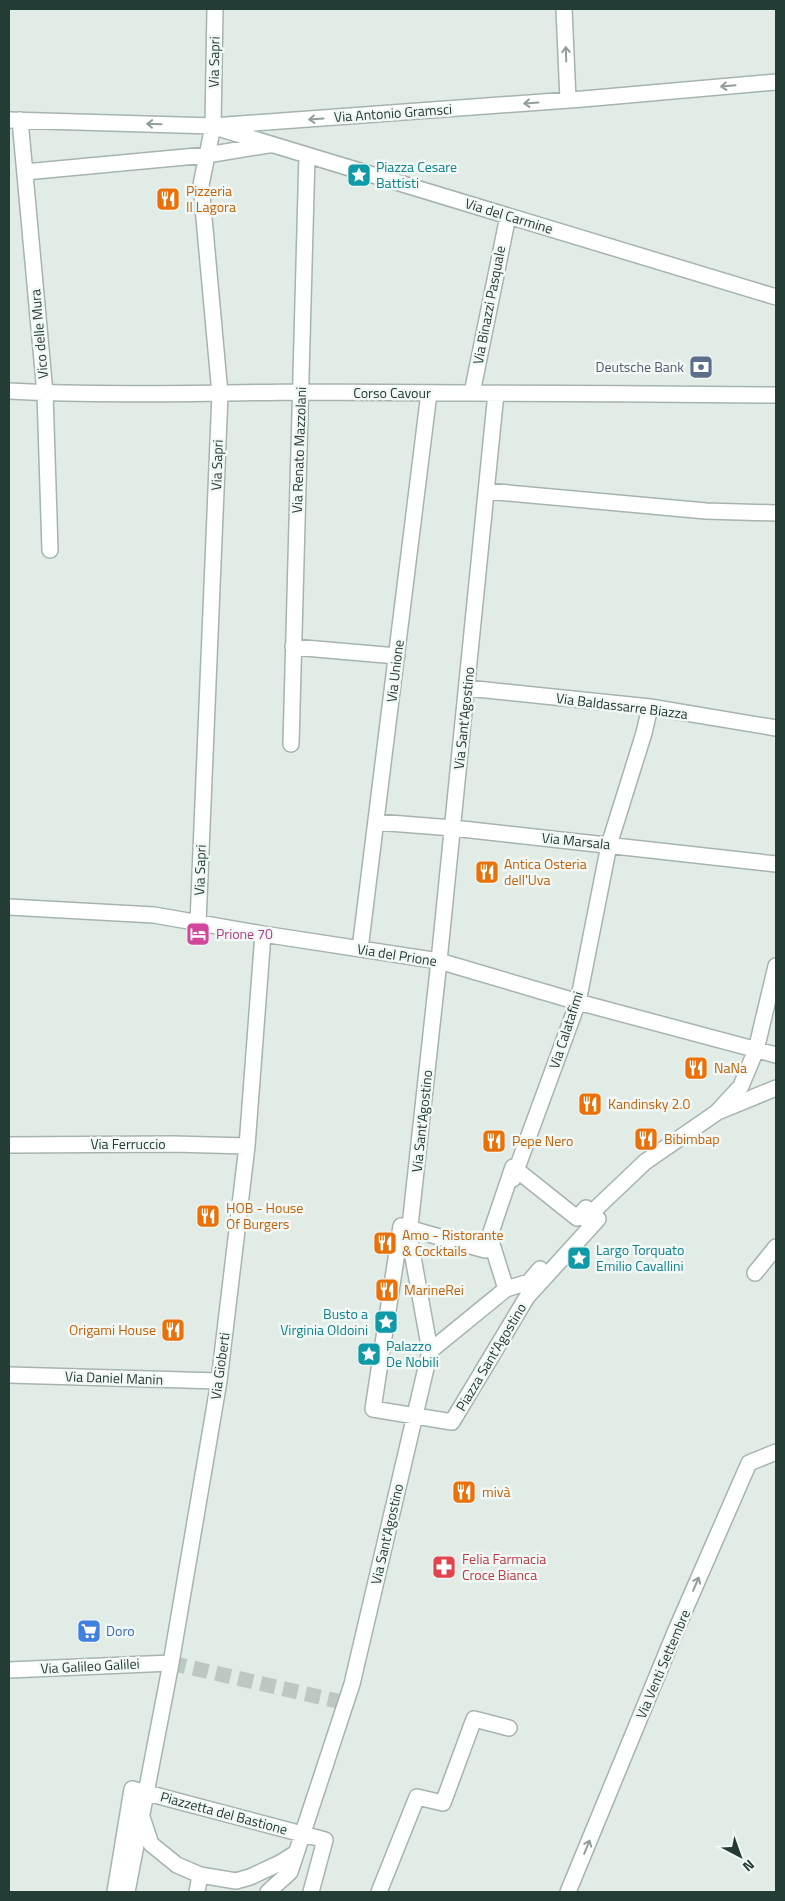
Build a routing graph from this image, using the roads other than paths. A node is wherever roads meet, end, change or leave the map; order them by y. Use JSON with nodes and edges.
{"nodes":[{"id":1,"x":215,"y":9,"type":"edge"},
{"id":2,"x":564,"y":9,"type":"edge"},
{"id":3,"x":776,"y":82,"type":"edge"},
{"id":4,"x":568,"y":100,"type":"junction"},
{"id":5,"x":14,"y":120,"type":"edge"},
{"id":6,"x":213,"y":126,"type":"junction"},
{"id":7,"x":272,"y":144,"type":"junction"},
{"id":8,"x":207,"y":155,"type":"junction"},
{"id":9,"x":307,"y":156,"type":"junction"},
{"id":10,"x":25,"y":172,"type":"junction"},
{"id":11,"x":508,"y":216,"type":"junction"},
{"id":12,"x":776,"y":297,"type":"edge"},
{"id":13,"x":9,"y":391,"type":"edge"},
{"id":14,"x":301,"y":392,"type":"junction"},
{"id":15,"x":45,"y":393,"type":"junction"},
{"id":16,"x":429,"y":393,"type":"junction"},
{"id":17,"x":472,"y":393,"type":"junction"},
{"id":18,"x":496,"y":393,"type":"junction"},
{"id":19,"x":220,"y":394,"type":"junction"},
{"id":20,"x":776,"y":394,"type":"edge"},
{"id":21,"x":487,"y":491,"type":"junction"},
{"id":22,"x":776,"y":513,"type":"edge"},
{"id":23,"x":50,"y":550,"type":"dead end"},
{"id":24,"x":293,"y":647,"type":"junction"},
{"id":25,"x":397,"y":656,"type":"junction"},
{"id":26,"x":467,"y":688,"type":"junction"},
{"id":27,"x":650,"y":708,"type":"junction"},
{"id":28,"x":776,"y":728,"type":"edge"},
{"id":29,"x":290,"y":744,"type":"dead end"},
{"id":30,"x":376,"y":822,"type":"junction"},
{"id":31,"x":452,"y":828,"type":"junction"},
{"id":32,"x":609,"y":845,"type":"junction"},
{"id":33,"x":776,"y":864,"type":"edge"},
{"id":34,"x":9,"y":907,"type":"edge"},
{"id":35,"x":198,"y":923,"type":"junction"},
{"id":36,"x":262,"y":934,"type":"junction"},
{"id":37,"x":360,"y":949,"type":"junction"},
{"id":38,"x":439,"y":961,"type":"junction"},
{"id":39,"x":776,"y":966,"type":"edge"},
{"id":40,"x":578,"y":1002,"type":"junction"},
{"id":41,"x":756,"y":1050,"type":"junction"},
{"id":42,"x":776,"y":1055,"type":"edge"},
{"id":43,"x":776,"y":1088,"type":"edge"},
{"id":44,"x":716,"y":1112,"type":"junction"},
{"id":45,"x":9,"y":1145,"type":"edge"},
{"id":46,"x":247,"y":1146,"type":"junction"},
{"id":47,"x":517,"y":1169,"type":"junction"},
{"id":48,"x":591,"y":1212,"type":"junction"},
{"id":49,"x":410,"y":1229,"type":"junction"},
{"id":50,"x":776,"y":1247,"type":"edge"},
{"id":51,"x":755,"y":1273,"type":"dead end"},
{"id":52,"x":506,"y":1289,"type":"junction"},
{"id":53,"x":430,"y":1351,"type":"junction"},
{"id":54,"x":9,"y":1375,"type":"edge"},
{"id":55,"x":219,"y":1381,"type":"junction"},
{"id":56,"x":414,"y":1416,"type":"junction"},
{"id":57,"x":776,"y":1452,"type":"edge"},
{"id":58,"x":171,"y":1663,"type":"junction"},
{"id":59,"x":9,"y":1670,"type":"edge"},
{"id":60,"x":509,"y":1728,"type":"dead end"},
{"id":61,"x":146,"y":1793,"type":"junction"},
{"id":62,"x":142,"y":1816,"type":"junction"},
{"id":63,"x":302,"y":1834,"type":"junction"},
{"id":64,"x":296,"y":1853,"type":"junction"},
{"id":65,"x":200,"y":1875,"type":"junction"},
{"id":66,"x":115,"y":1892,"type":"edge"},
{"id":67,"x":127,"y":1892,"type":"edge"},
{"id":68,"x":197,"y":1892,"type":"edge"},
{"id":69,"x":268,"y":1892,"type":"edge"},
{"id":70,"x":311,"y":1892,"type":"edge"},
{"id":71,"x":379,"y":1892,"type":"edge"},
{"id":72,"x":568,"y":1892,"type":"edge"}],
"edges":[{"from":1,"to":6,"type":"street","name":"Via Sapri"},
{"from":4,"to":2,"type":"street","one_way":true},
{"from":3,"to":4,"type":"street","name":"Via Antonio Gramsci","one_way":true},
{"from":4,"to":6,"type":"street","name":"Via Antonio Gramsci","one_way":true},
{"from":6,"to":5,"type":"street","name":"Via Antonio Gramsci","one_way":true},
{"from":5,"to":10,"type":"street","name":"Vico delle Mura"},
{"from":6,"to":7,"type":"street","name":"Via del Carmine"},
{"from":6,"to":8,"type":"street","name":"Via Sapri"},
{"from":7,"to":8,"type":"street"},
{"from":7,"to":9,"type":"street","name":"Via del Carmine"},
{"from":8,"to":10,"type":"street"},
{"from":8,"to":19,"type":"street","name":"Via Sapri"},
{"from":9,"to":11,"type":"street","name":"Via del Carmine"},
{"from":9,"to":14,"type":"street","name":"Via Renato Mazzolani"},
{"from":10,"to":15,"type":"street","name":"Vico delle Mura"},
{"from":11,"to":12,"type":"street","name":"Via del Carmine"},
{"from":11,"to":17,"type":"street","name":"Via Binazzi Pasquale"},
{"from":13,"to":15,"type":"street","name":"Corso Cavour"},
{"from":14,"to":16,"type":"street","name":"Corso Cavour"},
{"from":14,"to":19,"type":"street","name":"Corso Cavour"},
{"from":14,"to":24,"type":"street","name":"Via Renato Mazzolani"},
{"from":15,"to":19,"type":"street","name":"Corso Cavour"},
{"from":15,"to":23,"type":"street","name":"Vico delle Mura"},
{"from":16,"to":17,"type":"street","name":"Corso Cavour"},
{"from":16,"to":25,"type":"street","name":"Via Unione"},
{"from":17,"to":18,"type":"street","name":"Corso Cavour"},
{"from":18,"to":20,"type":"street","name":"Corso Cavour"},
{"from":18,"to":21,"type":"street","name":"Via Sant'Agostino"},
{"from":19,"to":35,"type":"street","name":"Via Sapri"},
{"from":21,"to":22,"type":"street"},
{"from":21,"to":26,"type":"street","name":"Via Sant'Agostino"},
{"from":24,"to":25,"type":"street"},
{"from":24,"to":29,"type":"street","name":"Via Renato Mazzolani"},
{"from":25,"to":30,"type":"street","name":"Via Unione"},
{"from":26,"to":27,"type":"street","name":"Via Baldassarre Biazza"},
{"from":26,"to":31,"type":"street","name":"Via Sant'Agostino"},
{"from":27,"to":28,"type":"street","name":"Via Baldassarre Biazza"},
{"from":27,"to":32,"type":"street","name":"Via Calatafimi"},
{"from":30,"to":31,"type":"street","name":"Via Marsala"},
{"from":30,"to":37,"type":"street","name":"Via Unione"},
{"from":31,"to":32,"type":"street","name":"Via Marsala"},
{"from":31,"to":38,"type":"street","name":"Via Sant'Agostino"},
{"from":32,"to":33,"type":"street","name":"Via Marsala"},
{"from":32,"to":40,"type":"street","name":"Via Calatafimi"},
{"from":34,"to":35,"type":"street","name":"Via del Prione"},
{"from":35,"to":36,"type":"street","name":"Via del Prione"},
{"from":36,"to":37,"type":"street","name":"Via del Prione"},
{"from":36,"to":46,"type":"street","name":"Via Gioberti"},
{"from":37,"to":38,"type":"street","name":"Via del Prione"},
{"from":38,"to":40,"type":"street","name":"Via del Prione"},
{"from":38,"to":49,"type":"street","name":"Via Sant'Agostino"},
{"from":39,"to":41,"type":"street"},
{"from":40,"to":41,"type":"street","name":"Via del Prione"},
{"from":40,"to":47,"type":"street","name":"Via Calatafimi"},
{"from":41,"to":42,"type":"street","name":"Via del Prione"},
{"from":41,"to":44,"type":"street"},
{"from":43,"to":44,"type":"street"},
{"from":44,"to":48,"type":"street"},
{"from":45,"to":46,"type":"street","name":"Via Ferruccio"},
{"from":46,"to":55,"type":"street","name":"Via Gioberti"},
{"from":47,"to":48,"type":"street"},
{"from":47,"to":49,"type":"street"},
{"from":47,"to":52,"type":"street","name":"Via Calatafimi"},
{"from":48,"to":52,"type":"street"},
{"from":48,"to":56,"type":"street","name":"Piazza Sant'Agostino"},
{"from":49,"to":53,"type":"street","name":"Via Sant'Agostino"},
{"from":49,"to":56,"type":"street","name":"Piazza Sant'Agostino"},
{"from":50,"to":51,"type":"street"},
{"from":52,"to":53,"type":"street"},
{"from":53,"to":56,"type":"street","name":"Via Sant'Agostino"},
{"from":54,"to":55,"type":"street","name":"Via Daniel Manin"},
{"from":55,"to":58,"type":"street","name":"Via Gioberti"},
{"from":56,"to":63,"type":"street","name":"Via Sant'Agostino"},
{"from":72,"to":57,"type":"street","name":"Via Venti Settembre","one_way":true},
{"from":58,"to":59,"type":"street","name":"Via Galileo Galilei"},
{"from":58,"to":61,"type":"street","name":"Via Gioberti"},
{"from":60,"to":71,"type":"street"},
{"from":61,"to":62,"type":"street","name":"Piazzetta del Bastione"},
{"from":61,"to":63,"type":"street","name":"Piazzetta del Bastione"},
{"from":61,"to":66,"type":"street","name":"Piazzetta del Bastione"},
{"from":62,"to":65,"type":"street","name":"Piazzetta del Bastione"},
{"from":62,"to":67,"type":"street","name":"Piazzetta del Bastione"},
{"from":63,"to":64,"type":"street","name":"Piazzetta del Bastione"},
{"from":63,"to":70,"type":"street","name":"Piazzetta del Bastione"},
{"from":64,"to":65,"type":"street","name":"Piazzetta del Bastione"},
{"from":64,"to":69,"type":"street","name":"Piazzetta del Bastione"},
{"from":65,"to":68,"type":"street"}]}
